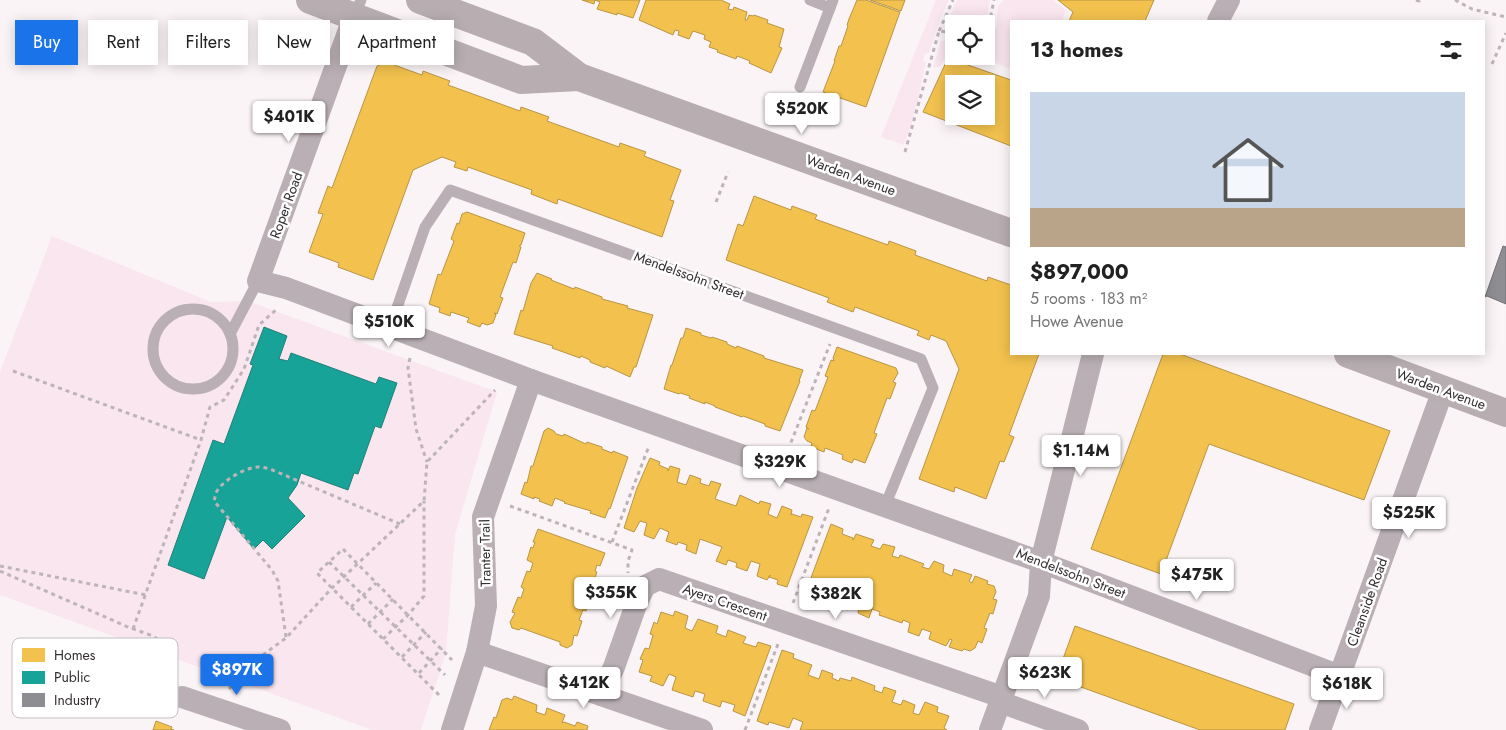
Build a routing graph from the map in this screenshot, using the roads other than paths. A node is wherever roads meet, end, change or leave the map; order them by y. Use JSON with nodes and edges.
{"nodes":[{"id":1,"x":310,"y":0,"type":"edge"},
{"id":2,"x":420,"y":0,"type":"edge"},
{"id":3,"x":810,"y":0,"type":"edge"},
{"id":4,"x":831,"y":4,"type":"edge"},
{"id":5,"x":358,"y":8,"type":"edge"},
{"id":6,"x":578,"y":76,"type":"junction"},
{"id":7,"x":800,"y":87,"type":"dead end"},
{"id":8,"x":1010,"y":233,"type":"edge"},
{"id":9,"x":258,"y":281,"type":"junction"},
{"id":10,"x":390,"y":328,"type":"junction"},
{"id":11,"x":230,"y":334,"type":"junction"},
{"id":12,"x":1093,"y":355,"type":"edge"},
{"id":13,"x":1351,"y":355,"type":"edge"},
{"id":14,"x":531,"y":380,"type":"junction"},
{"id":15,"x":1443,"y":390,"type":"junction"},
{"id":16,"x":1506,"y":413,"type":"edge"},
{"id":17,"x":885,"y":506,"type":"junction"},
{"id":18,"x":1042,"y":562,"type":"junction"},
{"id":19,"x":477,"y":652,"type":"junction"},
{"id":20,"x":1340,"y":676,"type":"junction"},
{"id":21,"x":601,"y":695,"type":"junction"},
{"id":22,"x":182,"y":696,"type":"dead end"},
{"id":23,"x":1001,"y":699,"type":"junction"},
{"id":24,"x":240,"y":724,"type":"edge"},
{"id":25,"x":280,"y":730,"type":"edge"},
{"id":26,"x":452,"y":730,"type":"edge"},
{"id":27,"x":702,"y":730,"type":"edge"},
{"id":28,"x":990,"y":730,"type":"edge"},
{"id":29,"x":1078,"y":730,"type":"edge"},
{"id":30,"x":1320,"y":730,"type":"edge"}],
"edges":[{"from":1,"to":5,"type":"main road","name":"Warden Avenue"},
{"from":2,"to":6,"type":"main road","name":"Warden Avenue"},
{"from":3,"to":4,"type":"lane"},
{"from":4,"to":7,"type":"lane"},
{"from":5,"to":6,"type":"main road","name":"Warden Avenue"},
{"from":5,"to":9,"type":"street","name":"Roper Road"},
{"from":6,"to":8,"type":"main road","name":"Warden Avenue"},
{"from":9,"to":10,"type":"street","name":"Mendelssohn Street"},
{"from":9,"to":11,"type":"lane"},
{"from":10,"to":14,"type":"street","name":"Mendelssohn Street"},
{"from":10,"to":17,"type":"lane","name":"Mendelssohn Street"},
{"from":11,"to":11,"type":"lane"},
{"from":12,"to":18,"type":"street"},
{"from":13,"to":15,"type":"main road","name":"Warden Avenue"},
{"from":14,"to":17,"type":"street","name":"Mendelssohn Street"},
{"from":14,"to":19,"type":"street","name":"Tranter Trail"},
{"from":15,"to":16,"type":"main road","name":"Warden Avenue"},
{"from":15,"to":20,"type":"street","name":"Cleanside Road"},
{"from":17,"to":18,"type":"street","name":"Mendelssohn Street"},
{"from":18,"to":20,"type":"street","name":"Mendelssohn Street"},
{"from":18,"to":23,"type":"street"},
{"from":19,"to":21,"type":"street"},
{"from":19,"to":26,"type":"street","name":"Tranter Trail"},
{"from":20,"to":30,"type":"street","name":"Cleanside Road"},
{"from":21,"to":23,"type":"street","name":"Ayers Crescent"},
{"from":21,"to":27,"type":"street"},
{"from":22,"to":24,"type":"street"},
{"from":23,"to":28,"type":"street"},
{"from":23,"to":29,"type":"street","name":"Ayers Crescent"},
{"from":24,"to":25,"type":"street"}]}
